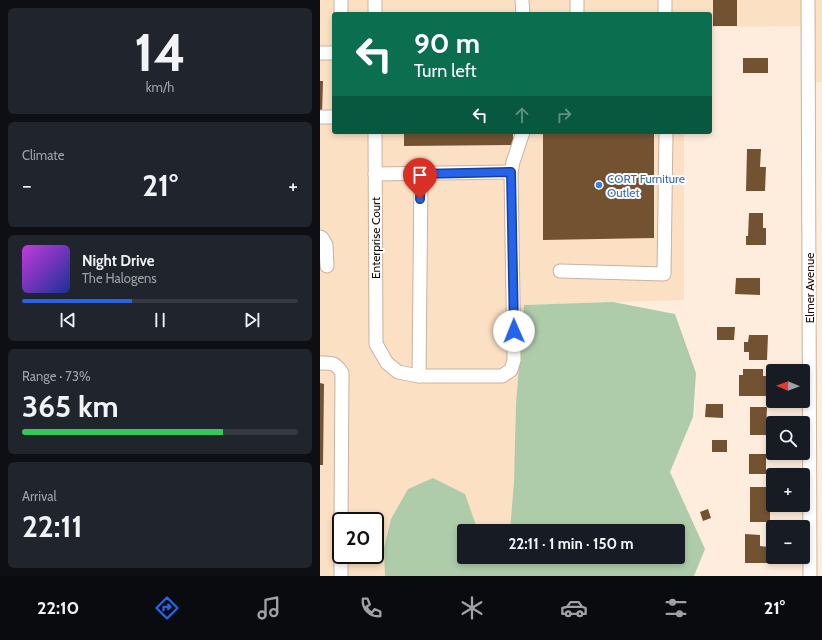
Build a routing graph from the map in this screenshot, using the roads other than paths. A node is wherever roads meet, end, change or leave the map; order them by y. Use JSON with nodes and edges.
{"nodes":[{"id":1,"x":341,"y":0,"type":"edge"},
{"id":2,"x":375,"y":0,"type":"edge"},
{"id":3,"x":522,"y":0,"type":"edge"},
{"id":4,"x":577,"y":0,"type":"edge"},
{"id":5,"x":665,"y":0,"type":"edge"},
{"id":6,"x":808,"y":0,"type":"edge"},
{"id":7,"x":341,"y":12,"type":"edge"},
{"id":8,"x":375,"y":12,"type":"edge"},
{"id":9,"x":523,"y":12,"type":"edge"},
{"id":10,"x":577,"y":12,"type":"edge"},
{"id":11,"x":665,"y":12,"type":"edge"},
{"id":12,"x":332,"y":53,"type":"edge"},
{"id":13,"x":320,"y":54,"type":"edge"},
{"id":14,"x":320,"y":117,"type":"edge"},
{"id":15,"x":332,"y":117,"type":"edge"},
{"id":16,"x":375,"y":134,"type":"edge"},
{"id":17,"x":522,"y":134,"type":"edge"},
{"id":18,"x":666,"y":134,"type":"edge"},
{"id":19,"x":511,"y":172,"type":"junction"},
{"id":20,"x":375,"y":174,"type":"junction"},
{"id":21,"x":421,"y":174,"type":"junction"},
{"id":22,"x":320,"y":237,"type":"edge"},
{"id":23,"x":327,"y":266,"type":"dead end"},
{"id":24,"x":560,"y":272,"type":"dead end"},
{"id":25,"x":320,"y":363,"type":"edge"},
{"id":26,"x":419,"y":376,"type":"junction"},
{"id":27,"x":341,"y":512,"type":"edge"},
{"id":28,"x":341,"y":564,"type":"edge"},
{"id":29,"x":341,"y":576,"type":"edge"},
{"id":30,"x":810,"y":576,"type":"edge"}],
"edges":[{"from":1,"to":7,"type":"street"},
{"from":2,"to":8,"type":"street"},
{"from":3,"to":9,"type":"street"},
{"from":4,"to":10,"type":"street"},
{"from":5,"to":11,"type":"street"},
{"from":6,"to":30,"type":"street","name":"Elmer Avenue"},
{"from":12,"to":13,"type":"street"},
{"from":14,"to":15,"type":"street"},
{"from":16,"to":20,"type":"street","name":"Enterprise Court"},
{"from":17,"to":19,"type":"street"},
{"from":18,"to":24,"type":"street"},
{"from":19,"to":21,"type":"street"},
{"from":19,"to":26,"type":"street"},
{"from":20,"to":21,"type":"street"},
{"from":20,"to":26,"type":"street","name":"Enterprise Court"},
{"from":21,"to":26,"type":"street"},
{"from":22,"to":23,"type":"street"},
{"from":25,"to":27,"type":"street"},
{"from":28,"to":29,"type":"street"}]}
